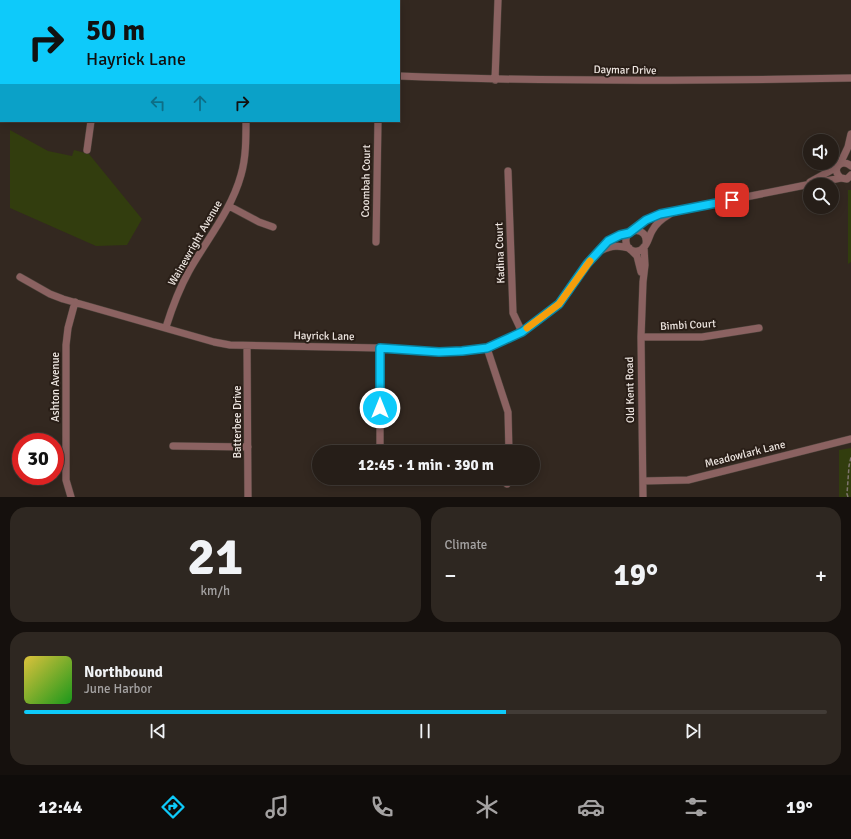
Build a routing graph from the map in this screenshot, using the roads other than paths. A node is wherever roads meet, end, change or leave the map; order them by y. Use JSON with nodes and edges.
{"nodes":[{"id":1,"x":498,"y":0,"type":"edge"},
{"id":2,"x":400,"y":76,"type":"edge"},
{"id":3,"x":851,"y":78,"type":"edge"},
{"id":4,"x":495,"y":80,"type":"junction"},
{"id":5,"x":91,"y":122,"type":"edge"},
{"id":6,"x":246,"y":122,"type":"edge"},
{"id":7,"x":378,"y":122,"type":"edge"},
{"id":8,"x":851,"y":134,"type":"edge"},
{"id":9,"x":87,"y":150,"type":"dead end"},
{"id":10,"x":839,"y":163,"type":"edge"},
{"id":11,"x":839,"y":165,"type":"edge"},
{"id":12,"x":851,"y":166,"type":"edge"},
{"id":13,"x":830,"y":170,"type":"edge"},
{"id":14,"x":837,"y":170,"type":"edge"},
{"id":15,"x":508,"y":171,"type":"dead end"},
{"id":16,"x":816,"y":178,"type":"edge"},
{"id":17,"x":847,"y":178,"type":"edge"},
{"id":18,"x":803,"y":185,"type":"edge"},
{"id":19,"x":229,"y":206,"type":"junction"},
{"id":20,"x":674,"y":212,"type":"junction"},
{"id":21,"x":273,"y":227,"type":"dead end"},
{"id":22,"x":630,"y":232,"type":"junction"},
{"id":23,"x":376,"y":242,"type":"dead end"},
{"id":24,"x":645,"y":246,"type":"junction"},
{"id":25,"x":630,"y":249,"type":"junction"},
{"id":26,"x":599,"y":252,"type":"junction"},
{"id":27,"x":20,"y":277,"type":"dead end"},
{"id":28,"x":642,"y":282,"type":"junction"},
{"id":29,"x":75,"y":302,"type":"junction"},
{"id":30,"x":166,"y":327,"type":"junction"},
{"id":31,"x":759,"y":328,"type":"dead end"},
{"id":32,"x":522,"y":332,"type":"junction"},
{"id":33,"x":641,"y":337,"type":"junction"},
{"id":34,"x":247,"y":346,"type":"junction"},
{"id":35,"x":380,"y":348,"type":"junction"},
{"id":36,"x":487,"y":348,"type":"junction"},
{"id":37,"x":851,"y":439,"type":"edge"},
{"id":38,"x":380,"y":445,"type":"edge"},
{"id":39,"x":509,"y":445,"type":"edge"},
{"id":40,"x":173,"y":446,"type":"dead end"},
{"id":41,"x":248,"y":447,"type":"junction"},
{"id":42,"x":643,"y":482,"type":"junction"},
{"id":43,"x":71,"y":497,"type":"edge"},
{"id":44,"x":248,"y":497,"type":"edge"},
{"id":45,"x":643,"y":497,"type":"edge"}],
"edges":[{"from":1,"to":4,"type":"street"},
{"from":2,"to":4,"type":"street","name":"Daymar Drive"},
{"from":3,"to":4,"type":"street","name":"Daymar Drive"},
{"from":5,"to":9,"type":"street"},
{"from":6,"to":19,"type":"street","name":"Wainewright Avenue"},
{"from":7,"to":23,"type":"street","name":"Coombah Court"},
{"from":8,"to":10,"type":"street"},
{"from":11,"to":12,"type":"street"},
{"from":13,"to":16,"type":"street","name":"Hayrick Lane"},
{"from":14,"to":17,"type":"street"},
{"from":15,"to":32,"type":"street","name":"Kadina Court"},
{"from":18,"to":20,"type":"street","name":"Hayrick Lane"},
{"from":19,"to":21,"type":"street"},
{"from":19,"to":30,"type":"street","name":"Wainewright Avenue"},
{"from":20,"to":22,"type":"street","name":"Hayrick Lane"},
{"from":20,"to":24,"type":"street","name":"Hayrick Lane"},
{"from":22,"to":24,"type":"street"},
{"from":22,"to":25,"type":"street"},
{"from":22,"to":26,"type":"street","name":"Hayrick Lane"},
{"from":24,"to":25,"type":"street"},
{"from":24,"to":28,"type":"street","name":"Old Kent Road"},
{"from":25,"to":26,"type":"street","name":"Hayrick Lane"},
{"from":25,"to":28,"type":"street","name":"Old Kent Road"},
{"from":26,"to":32,"type":"street","name":"Hayrick Lane"},
{"from":27,"to":29,"type":"street","name":"Hayrick Lane"},
{"from":28,"to":33,"type":"street","name":"Old Kent Road"},
{"from":29,"to":30,"type":"street","name":"Hayrick Lane"},
{"from":29,"to":43,"type":"street","name":"Ashton Avenue"},
{"from":30,"to":34,"type":"street","name":"Hayrick Lane"},
{"from":31,"to":33,"type":"street","name":"Bimbi Court"},
{"from":32,"to":36,"type":"street","name":"Hayrick Lane"},
{"from":33,"to":42,"type":"street","name":"Old Kent Road"},
{"from":34,"to":35,"type":"street","name":"Hayrick Lane"},
{"from":34,"to":41,"type":"street","name":"Batterbee Drive"},
{"from":35,"to":36,"type":"street","name":"Hayrick Lane"},
{"from":35,"to":38,"type":"street"},
{"from":36,"to":39,"type":"street"},
{"from":37,"to":42,"type":"street","name":"Meadowlark Lane"},
{"from":40,"to":41,"type":"street"},
{"from":41,"to":44,"type":"street","name":"Batterbee Drive"},
{"from":42,"to":45,"type":"street","name":"Old Kent Road"}]}
